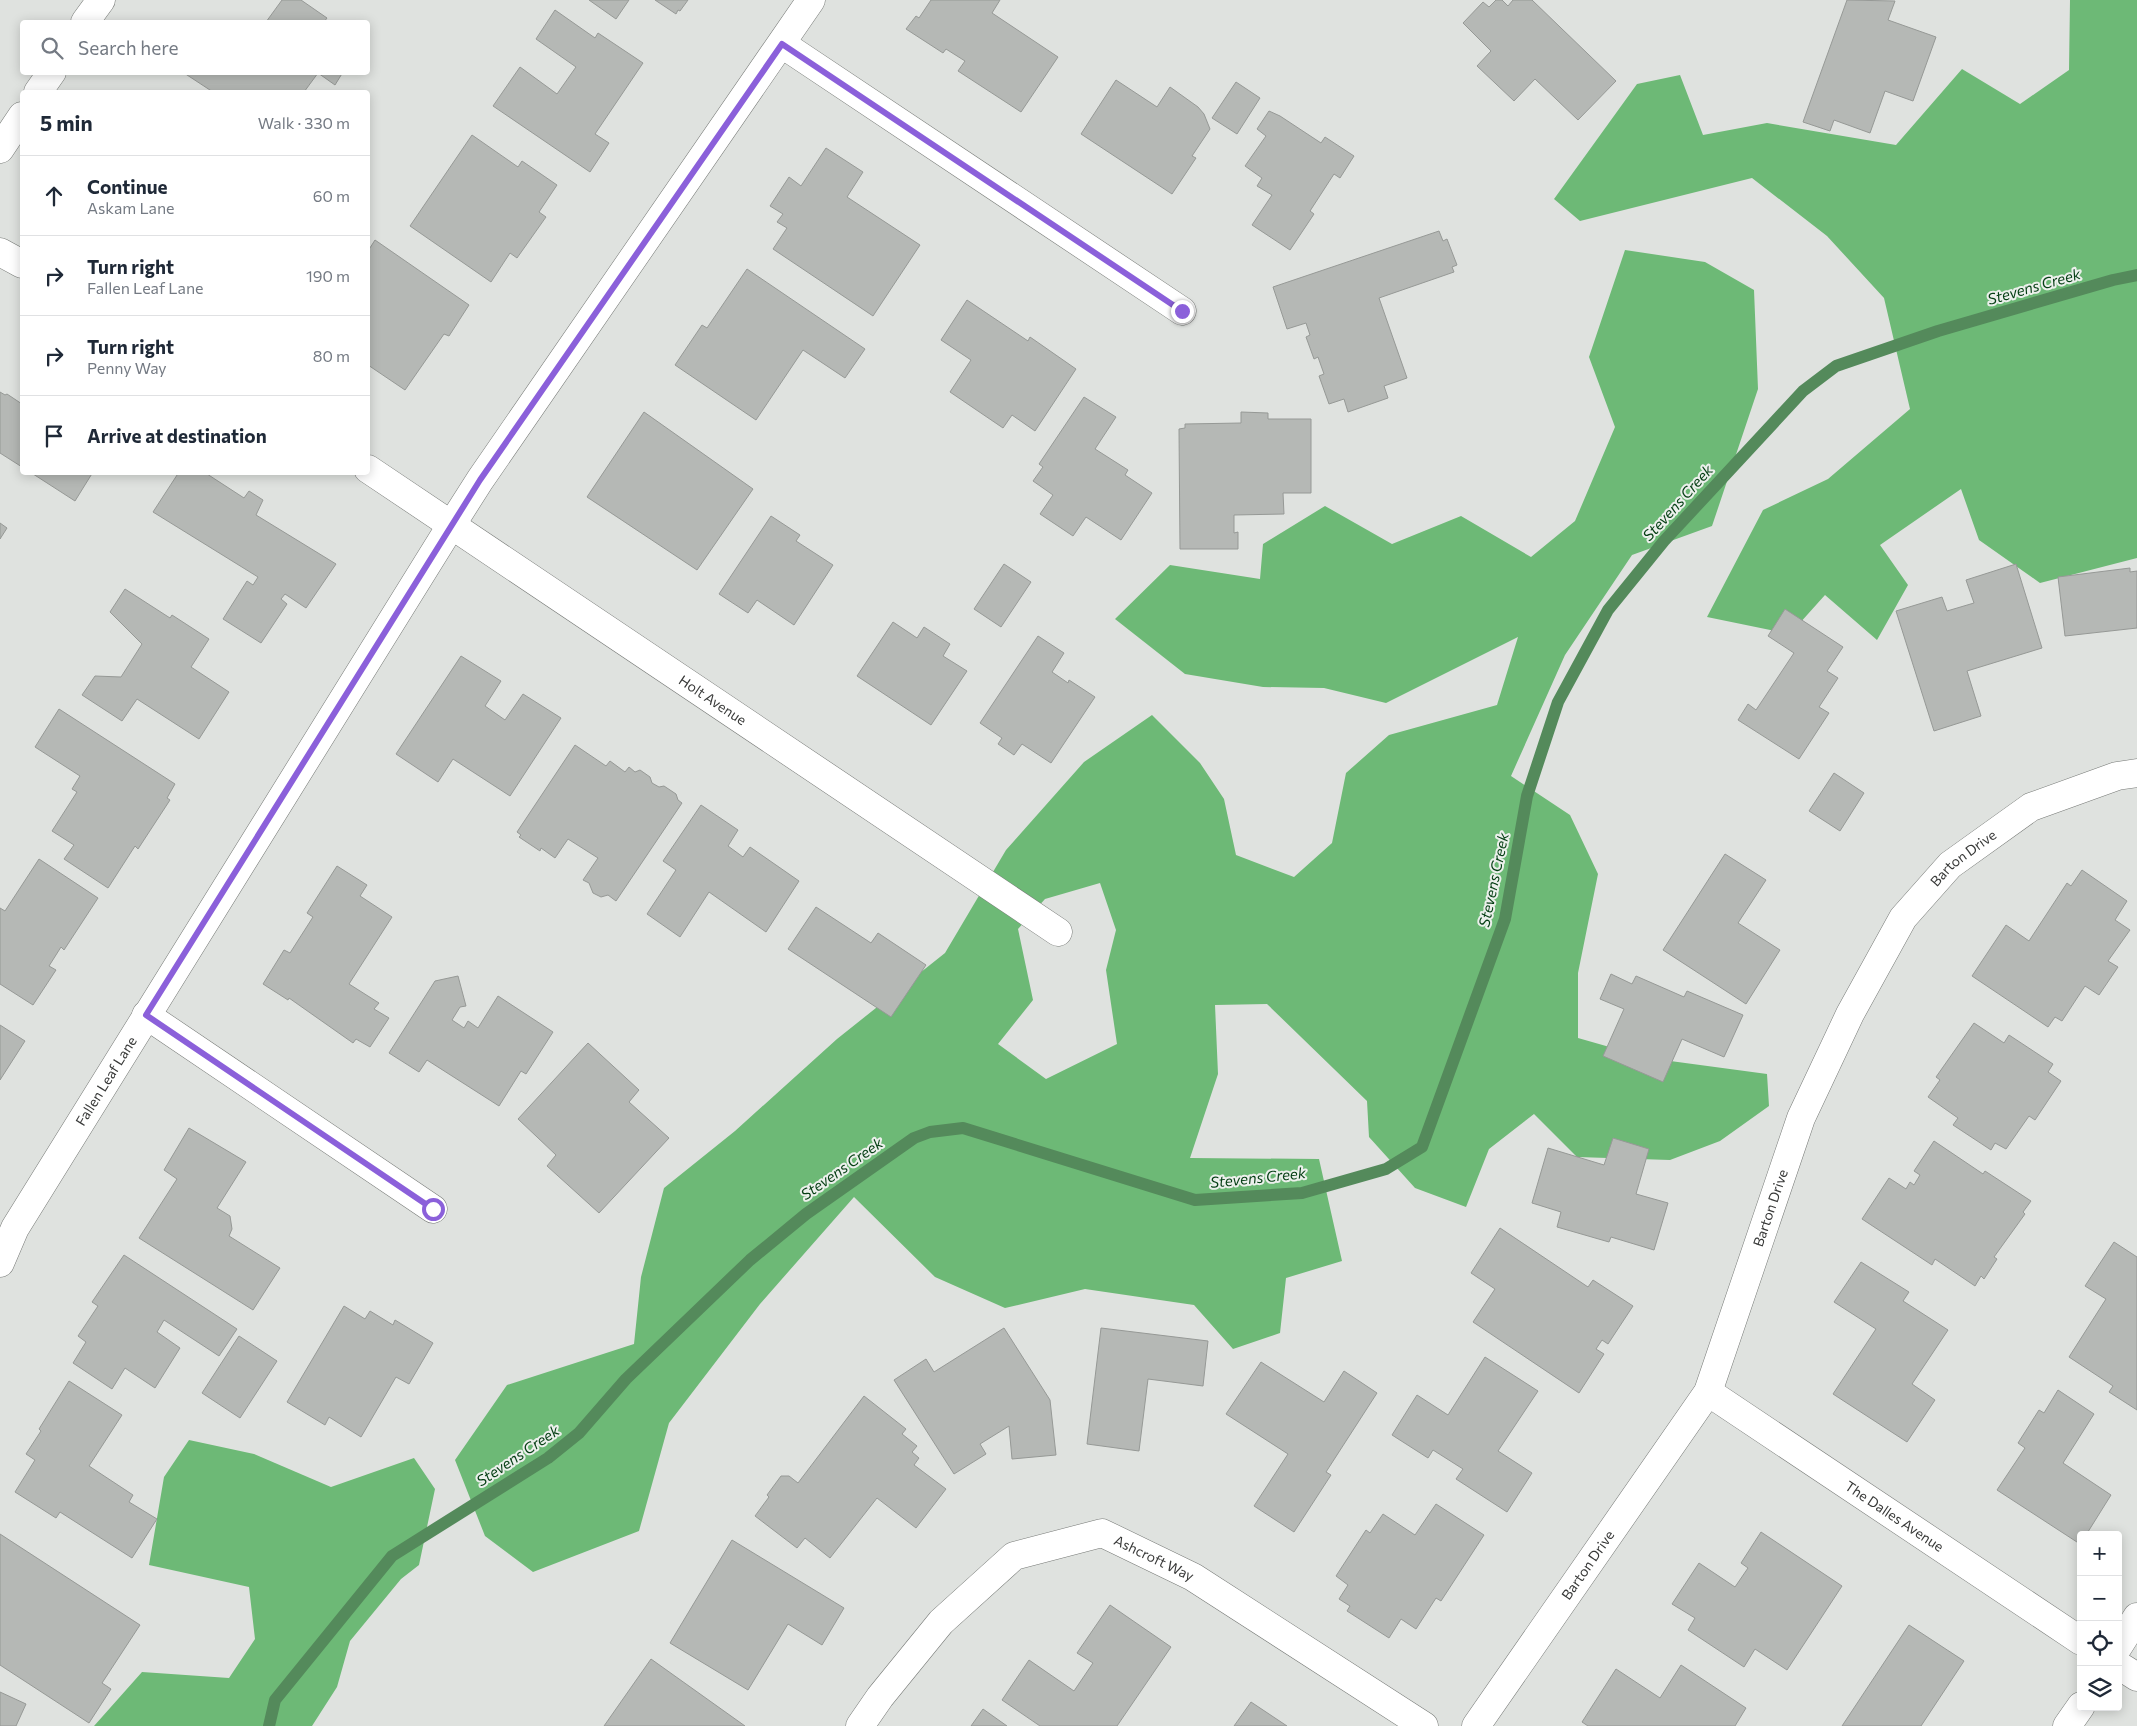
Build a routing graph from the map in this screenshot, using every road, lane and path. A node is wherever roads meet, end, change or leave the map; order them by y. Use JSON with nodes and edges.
{"nodes":[{"id":1,"x":101,"y":0,"type":"edge"},
{"id":2,"x":812,"y":0,"type":"edge"},
{"id":3,"x":87,"y":20,"type":"edge"},
{"id":4,"x":782,"y":44,"type":"junction"},
{"id":5,"x":50,"y":75,"type":"edge"},
{"id":6,"x":39,"y":90,"type":"edge"},
{"id":7,"x":20,"y":119,"type":"edge"},
{"id":8,"x":0,"y":149,"type":"edge"},
{"id":9,"x":0,"y":252,"type":"edge"},
{"id":10,"x":20,"y":263,"type":"edge"},
{"id":11,"x":1182,"y":311,"type":"dead end"},
{"id":12,"x":370,"y":470,"type":"edge"},
{"id":13,"x":452,"y":524,"type":"junction"},
{"id":14,"x":2137,"y":773,"type":"edge"},
{"id":15,"x":1058,"y":932,"type":"dead end"},
{"id":16,"x":146,"y":1015,"type":"junction"},
{"id":17,"x":433,"y":1209,"type":"dead end"},
{"id":18,"x":0,"y":1263,"type":"edge"},
{"id":19,"x":1708,"y":1392,"type":"junction"},
{"id":20,"x":2137,"y":1618,"type":"edge"},
{"id":21,"x":2077,"y":1638,"type":"edge"},
{"id":22,"x":2122,"y":1641,"type":"edge"},
{"id":23,"x":2120,"y":1666,"type":"edge"},
{"id":24,"x":2137,"y":1677,"type":"edge"},
{"id":25,"x":2078,"y":1711,"type":"edge"},
{"id":26,"x":860,"y":1726,"type":"edge"},
{"id":27,"x":1424,"y":1726,"type":"edge"},
{"id":28,"x":1476,"y":1726,"type":"edge"},
{"id":29,"x":2067,"y":1726,"type":"edge"}],
"edges":[{"from":1,"to":3,"type":"street"},
{"from":2,"to":4,"type":"street","name":"Fallen Leaf Lane"},
{"from":4,"to":11,"type":"street"},
{"from":4,"to":13,"type":"street","name":"Fallen Leaf Lane"},
{"from":5,"to":6,"type":"street"},
{"from":7,"to":8,"type":"street"},
{"from":9,"to":10,"type":"street"},
{"from":12,"to":13,"type":"street","name":"Holt Avenue"},
{"from":13,"to":15,"type":"street","name":"Holt Avenue"},
{"from":13,"to":16,"type":"street","name":"Fallen Leaf Lane"},
{"from":14,"to":19,"type":"street","name":"Barton Drive"},
{"from":16,"to":17,"type":"street"},
{"from":16,"to":18,"type":"street","name":"Fallen Leaf Lane"},
{"from":19,"to":21,"type":"street","name":"The Dalles Avenue"},
{"from":19,"to":28,"type":"street","name":"Barton Drive"},
{"from":20,"to":22,"type":"street"},
{"from":23,"to":24,"type":"street"},
{"from":25,"to":29,"type":"street"},
{"from":26,"to":27,"type":"street","name":"Ashcroft Way"}]}
